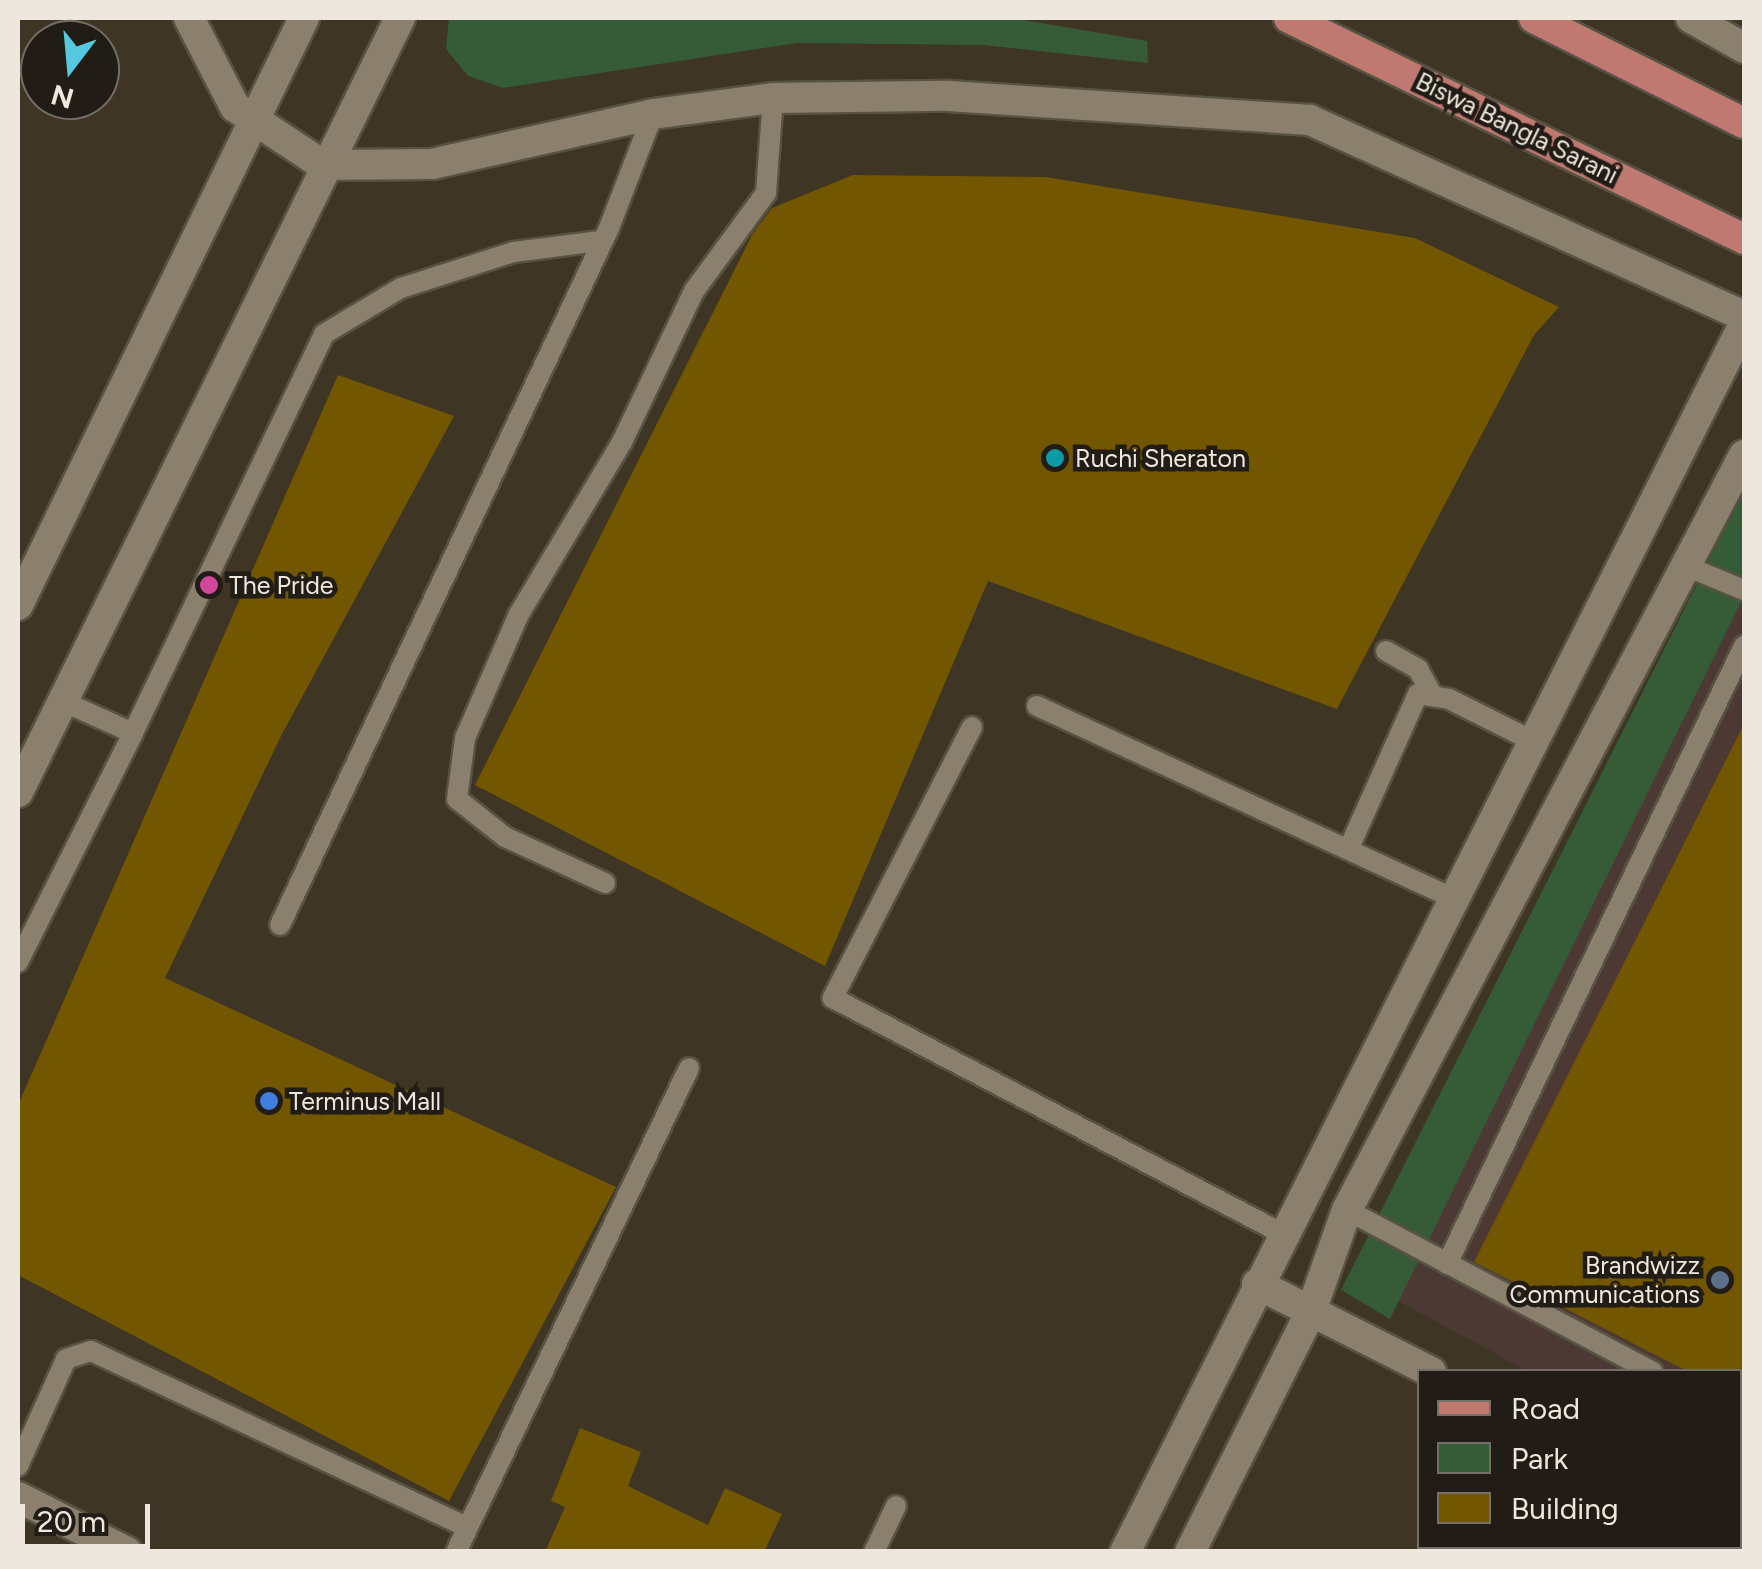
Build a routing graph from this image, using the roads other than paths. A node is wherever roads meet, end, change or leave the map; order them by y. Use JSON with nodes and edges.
{"nodes":[{"id":1,"x":189,"y":18,"type":"edge"},
{"id":2,"x":304,"y":18,"type":"edge"},
{"id":3,"x":400,"y":18,"type":"edge"},
{"id":4,"x":1289,"y":18,"type":"edge"},
{"id":5,"x":1534,"y":18,"type":"edge"},
{"id":6,"x":1691,"y":18,"type":"edge"},
{"id":7,"x":1744,"y":48,"type":"edge"},
{"id":8,"x":773,"y":98,"type":"junction"},
{"id":9,"x":653,"y":114,"type":"junction"},
{"id":10,"x":251,"y":123,"type":"junction"},
{"id":11,"x":1744,"y":124,"type":"edge"},
{"id":12,"x":323,"y":165,"type":"junction"},
{"id":13,"x":1744,"y":239,"type":"edge"},
{"id":14,"x":600,"y":241,"type":"junction"},
{"id":15,"x":1744,"y":316,"type":"edge"},
{"id":16,"x":1744,"y":324,"type":"edge"},
{"id":17,"x":1744,"y":454,"type":"edge"},
{"id":18,"x":1686,"y":566,"type":"junction"},
{"id":19,"x":1744,"y":590,"type":"edge"},
{"id":20,"x":18,"y":605,"type":"edge"},
{"id":21,"x":1744,"y":646,"type":"edge"},
{"id":22,"x":1386,"y":651,"type":"dead end"},
{"id":23,"x":1430,"y":691,"type":"junction"},
{"id":24,"x":62,"y":701,"type":"junction"},
{"id":25,"x":1037,"y":706,"type":"dead end"},
{"id":26,"x":972,"y":727,"type":"dead end"},
{"id":27,"x":133,"y":733,"type":"junction"},
{"id":28,"x":1535,"y":742,"type":"junction"},
{"id":29,"x":18,"y":792,"type":"edge"},
{"id":30,"x":1349,"y":848,"type":"junction"},
{"id":31,"x":605,"y":882,"type":"dead end"},
{"id":32,"x":1454,"y":898,"type":"junction"},
{"id":33,"x":280,"y":925,"type":"dead end"},
{"id":34,"x":18,"y":962,"type":"edge"},
{"id":35,"x":689,"y":1068,"type":"dead end"},
{"id":36,"x":1347,"y":1210,"type":"junction"},
{"id":37,"x":1283,"y":1234,"type":"junction"},
{"id":38,"x":1447,"y":1264,"type":"junction"},
{"id":39,"x":1258,"y":1284,"type":"junction"},
{"id":40,"x":1310,"y":1311,"type":"junction"},
{"id":41,"x":1425,"y":1369,"type":"edge"},
{"id":42,"x":1647,"y":1369,"type":"edge"},
{"id":43,"x":18,"y":1466,"type":"edge"},
{"id":44,"x":18,"y":1497,"type":"edge"},
{"id":45,"x":896,"y":1506,"type":"dead end"},
{"id":46,"x":467,"y":1527,"type":"junction"},
{"id":47,"x":127,"y":1552,"type":"edge"},
{"id":48,"x":456,"y":1552,"type":"edge"},
{"id":49,"x":874,"y":1552,"type":"edge"},
{"id":50,"x":1125,"y":1552,"type":"edge"},
{"id":51,"x":1190,"y":1552,"type":"edge"}],
"edges":[{"from":1,"to":10,"type":"street"},
{"from":2,"to":10,"type":"street"},
{"from":3,"to":12,"type":"street"},
{"from":4,"to":13,"type":"main road","name":"Biswa Bangla Sarani"},
{"from":5,"to":11,"type":"main road"},
{"from":6,"to":7,"type":"street"},
{"from":8,"to":9,"type":"street"},
{"from":8,"to":15,"type":"street"},
{"from":8,"to":31,"type":"lane"},
{"from":9,"to":12,"type":"street"},
{"from":9,"to":14,"type":"lane"},
{"from":10,"to":12,"type":"street"},
{"from":10,"to":20,"type":"street"},
{"from":12,"to":24,"type":"street"},
{"from":14,"to":27,"type":"lane"},
{"from":14,"to":33,"type":"lane"},
{"from":16,"to":28,"type":"street"},
{"from":17,"to":18,"type":"street"},
{"from":18,"to":19,"type":"lane"},
{"from":18,"to":36,"type":"street"},
{"from":21,"to":38,"type":"lane"},
{"from":22,"to":23,"type":"lane"},
{"from":23,"to":28,"type":"lane"},
{"from":23,"to":30,"type":"lane"},
{"from":24,"to":27,"type":"lane"},
{"from":24,"to":29,"type":"street"},
{"from":25,"to":30,"type":"lane"},
{"from":26,"to":37,"type":"lane"},
{"from":27,"to":34,"type":"lane"},
{"from":28,"to":32,"type":"street"},
{"from":30,"to":32,"type":"lane"},
{"from":32,"to":37,"type":"street"},
{"from":35,"to":46,"type":"lane"},
{"from":36,"to":38,"type":"lane"},
{"from":36,"to":40,"type":"street"},
{"from":37,"to":39,"type":"street"},
{"from":38,"to":42,"type":"lane"},
{"from":39,"to":40,"type":"street"},
{"from":39,"to":50,"type":"street"},
{"from":40,"to":41,"type":"street"},
{"from":40,"to":51,"type":"street"},
{"from":43,"to":46,"type":"lane"},
{"from":44,"to":47,"type":"street"},
{"from":45,"to":49,"type":"lane"},
{"from":46,"to":48,"type":"lane"}]}
